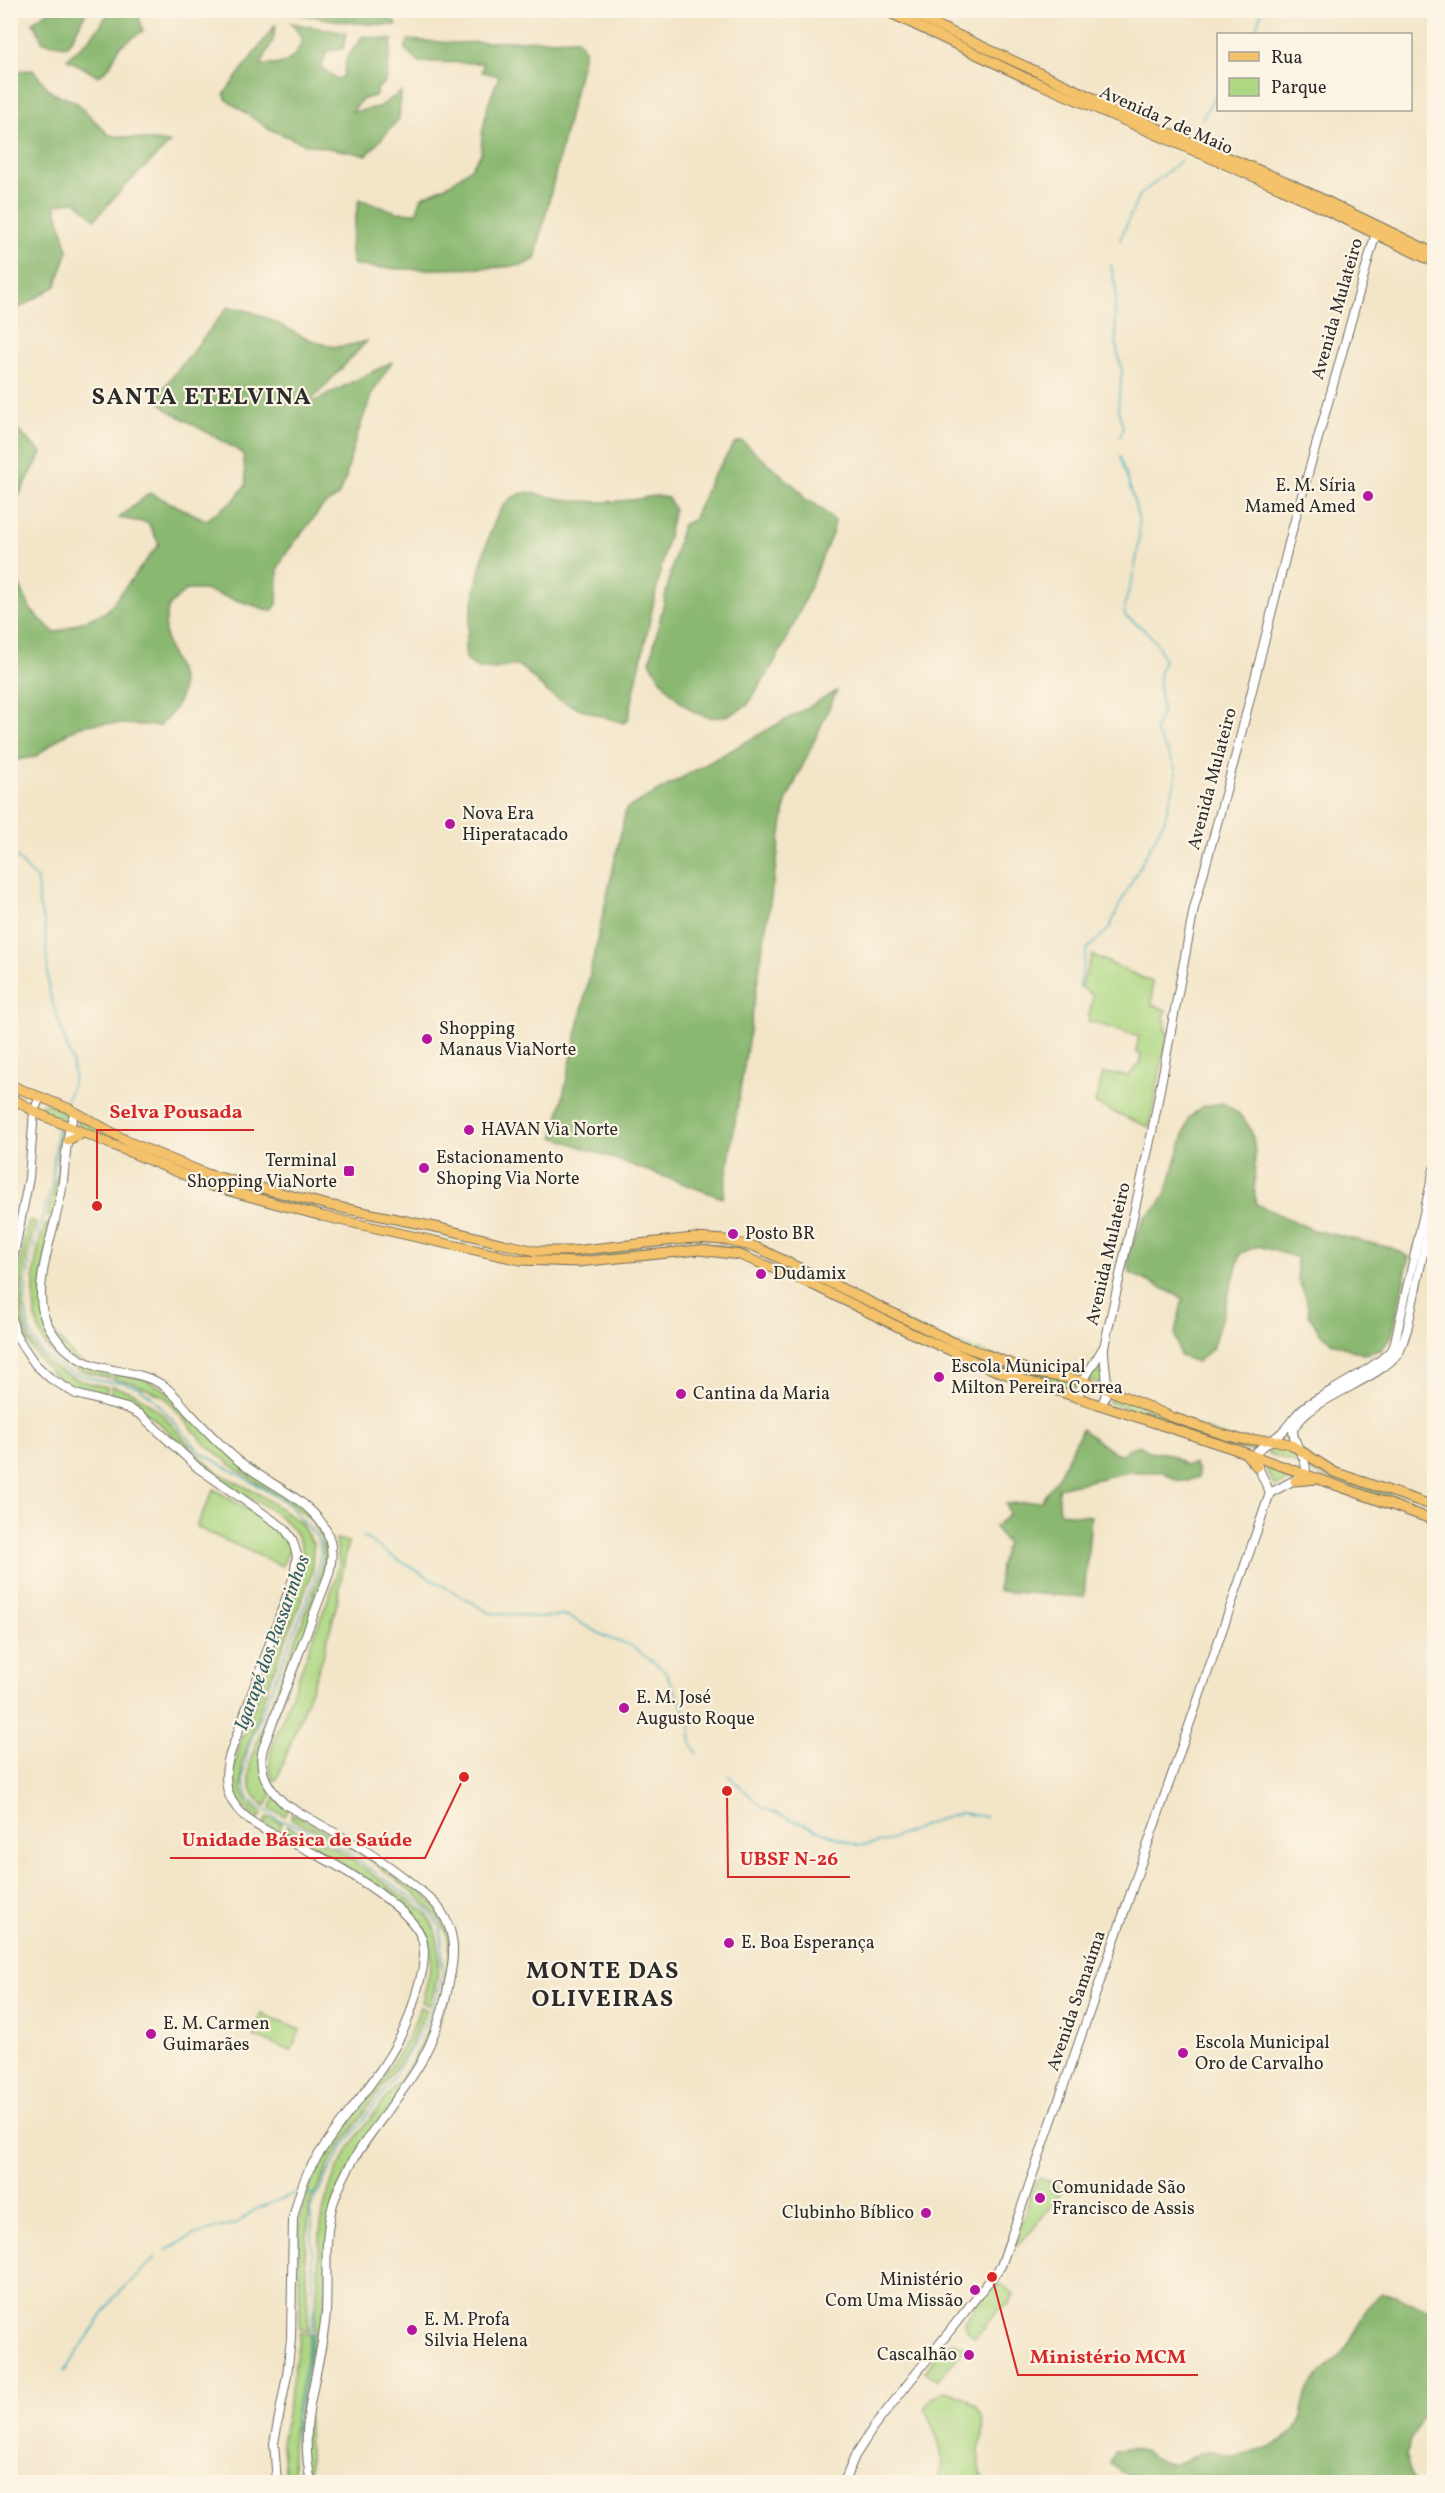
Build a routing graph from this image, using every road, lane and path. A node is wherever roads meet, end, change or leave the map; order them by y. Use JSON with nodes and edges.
{"nodes":[{"id":1,"x":884,"y":10,"type":"edge"},
{"id":2,"x":904,"y":10,"type":"edge"},
{"id":3,"x":1376,"y":230,"type":"junction"},
{"id":4,"x":1434,"y":253,"type":"edge"},
{"id":5,"x":1434,"y":262,"type":"edge"},
{"id":6,"x":10,"y":1084,"type":"edge"},
{"id":7,"x":10,"y":1097,"type":"edge"},
{"id":8,"x":42,"y":1098,"type":"junction"},
{"id":9,"x":72,"y":1110,"type":"junction"},
{"id":10,"x":37,"y":1113,"type":"junction"},
{"id":11,"x":68,"y":1126,"type":"junction"},
{"id":12,"x":84,"y":1133,"type":"junction"},
{"id":13,"x":68,"y":1140,"type":"junction"},
{"id":14,"x":1434,"y":1170,"type":"edge"},
{"id":15,"x":1434,"y":1202,"type":"edge"},
{"id":16,"x":10,"y":1274,"type":"edge"},
{"id":17,"x":10,"y":1312,"type":"edge"},
{"id":18,"x":1104,"y":1347,"type":"junction"},
{"id":19,"x":1364,"y":1374,"type":"junction"},
{"id":20,"x":1083,"y":1381,"type":"junction"},
{"id":21,"x":1108,"y":1389,"type":"junction"},
{"id":22,"x":1078,"y":1396,"type":"junction"},
{"id":23,"x":1102,"y":1404,"type":"junction"},
{"id":24,"x":1300,"y":1415,"type":"junction"},
{"id":25,"x":1272,"y":1440,"type":"junction"},
{"id":26,"x":1300,"y":1449,"type":"junction"},
{"id":27,"x":1249,"y":1454,"type":"junction"},
{"id":28,"x":1257,"y":1467,"type":"joint"},
{"id":29,"x":1306,"y":1474,"type":"junction"},
{"id":30,"x":1318,"y":1478,"type":"junction"},
{"id":31,"x":1295,"y":1481,"type":"junction"},
{"id":32,"x":1270,"y":1493,"type":"junction"},
{"id":33,"x":1434,"y":1506,"type":"edge"},
{"id":34,"x":1434,"y":1520,"type":"edge"},
{"id":35,"x":277,"y":2482,"type":"edge"},
{"id":36,"x":311,"y":2482,"type":"edge"},
{"id":37,"x":844,"y":2482,"type":"edge"}],
"edges":[{"from":1,"to":3,"type":"main road","name":"Avenida 7 de Maio"},
{"from":2,"to":3,"type":"main road","name":"Avenida 7 de Maio"},
{"from":3,"to":4,"type":"main road","name":"Avenida 7 de Maio"},
{"from":3,"to":5,"type":"main road","name":"Avenida 7 de Maio"},
{"from":3,"to":18,"type":"street","name":"Avenida Mulateiro"},
{"from":6,"to":8,"type":"main road"},
{"from":7,"to":10,"type":"main road"},
{"from":8,"to":9,"type":"main road"},
{"from":8,"to":10,"type":"street"},
{"from":9,"to":11,"type":"street"},
{"from":9,"to":20,"type":"main road"},
{"from":10,"to":11,"type":"main road"},
{"from":10,"to":16,"type":"street"},
{"from":11,"to":12,"type":"main road"},
{"from":11,"to":13,"type":"street"},
{"from":12,"to":13,"type":"main road"},
{"from":12,"to":22,"type":"main road"},
{"from":13,"to":36,"type":"street"},
{"from":14,"to":19,"type":"street"},
{"from":15,"to":19,"type":"street"},
{"from":17,"to":35,"type":"street"},
{"from":18,"to":20,"type":"street","name":"Avenida Mulateiro"},
{"from":18,"to":21,"type":"street","name":"Avenida Mulateiro"},
{"from":19,"to":24,"type":"street"},
{"from":20,"to":21,"type":"main road"},
{"from":20,"to":22,"type":"street","name":"Avenida Mulateiro"},
{"from":21,"to":23,"type":"street"},
{"from":21,"to":25,"type":"main road"},
{"from":22,"to":23,"type":"main road"},
{"from":23,"to":27,"type":"main road"},
{"from":24,"to":25,"type":"street"},
{"from":24,"to":26,"type":"street"},
{"from":25,"to":26,"type":"main road"},
{"from":25,"to":27,"type":"street"},
{"from":26,"to":29,"type":"street"},
{"from":26,"to":33,"type":"main road"},
{"from":27,"to":28,"type":"main road"},
{"from":27,"to":29,"type":"main road"},
{"from":28,"to":32,"type":"street"},
{"from":29,"to":30,"type":"main road"},
{"from":29,"to":31,"type":"street"},
{"from":30,"to":31,"type":"main road"},
{"from":30,"to":34,"type":"main road"},
{"from":31,"to":32,"type":"street"},
{"from":32,"to":37,"type":"street","name":"Avenida Samaúma"}]}
